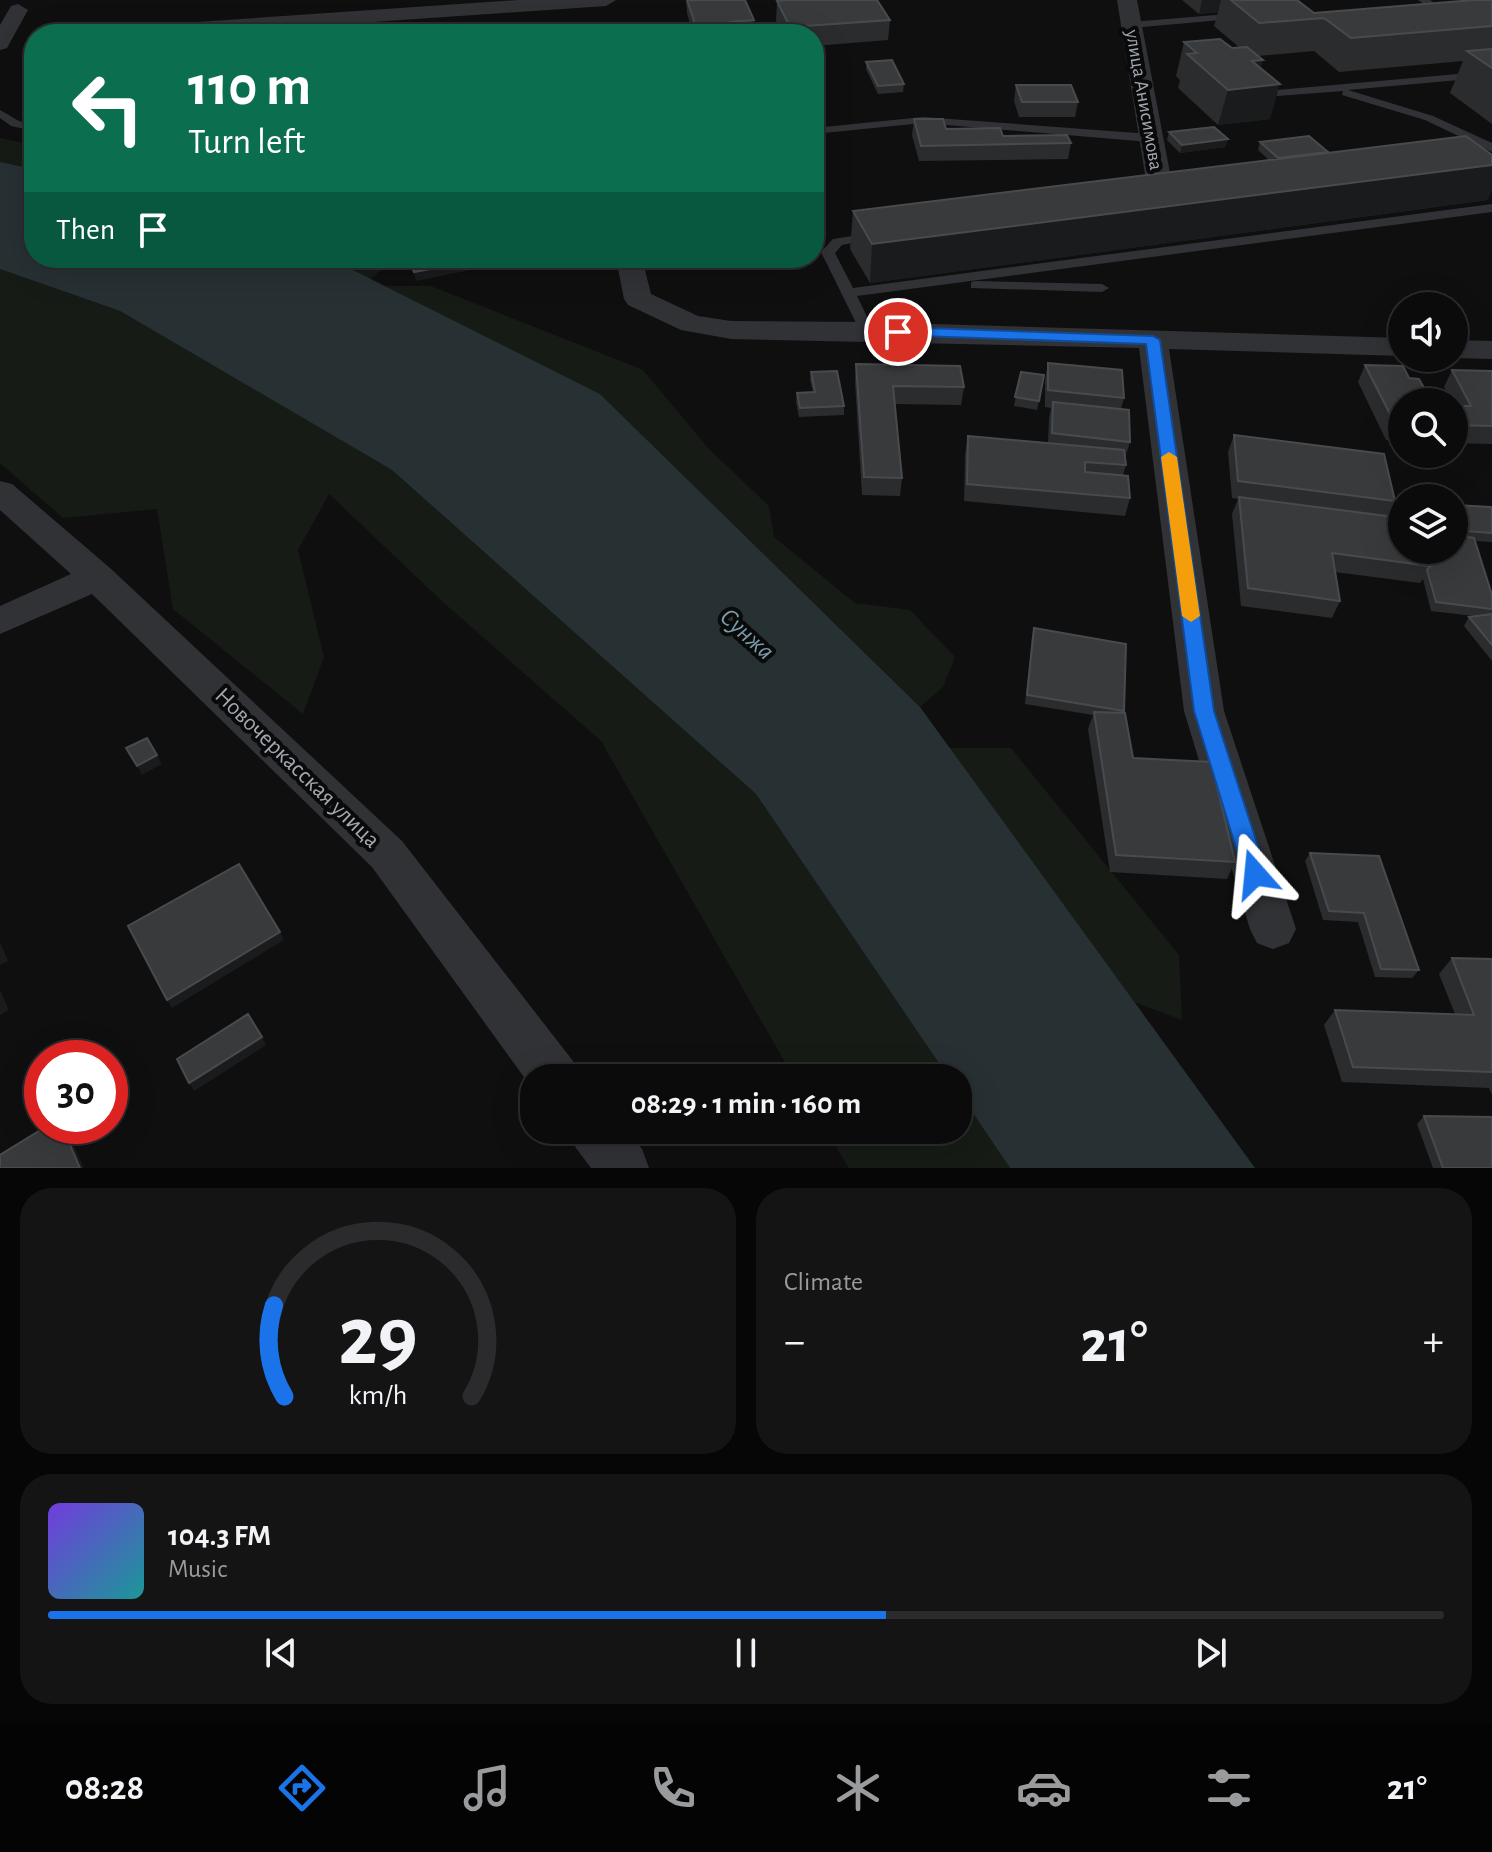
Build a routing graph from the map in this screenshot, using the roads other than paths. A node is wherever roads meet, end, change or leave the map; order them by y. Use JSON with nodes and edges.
{"nodes":[{"id":1,"x":606,"y":0,"type":"edge"},
{"id":2,"x":1127,"y":0,"type":"edge"},
{"id":3,"x":1423,"y":0,"type":"edge"},
{"id":4,"x":567,"y":1,"type":"edge"},
{"id":5,"x":18,"y":10,"type":"dead end"},
{"id":6,"x":1248,"y":15,"type":"edge"},
{"id":7,"x":248,"y":24,"type":"edge"},
{"id":8,"x":573,"y":24,"type":"dead end"},
{"id":9,"x":1131,"y":25,"type":"junction"},
{"id":10,"x":1445,"y":25,"type":"edge"},
{"id":11,"x":23,"y":40,"type":"dead end"},
{"id":12,"x":0,"y":42,"type":"edge"},
{"id":13,"x":1492,"y":74,"type":"edge"},
{"id":14,"x":1335,"y":89,"type":"junction"},
{"id":15,"x":1277,"y":93,"type":"dead end"},
{"id":16,"x":0,"y":113,"type":"edge"},
{"id":17,"x":24,"y":126,"type":"edge"},
{"id":18,"x":824,"y":130,"type":"edge"},
{"id":19,"x":1150,"y":138,"type":"junction"},
{"id":20,"x":1492,"y":148,"type":"edge"},
{"id":21,"x":1162,"y":199,"type":"edge"},
{"id":22,"x":1492,"y":208,"type":"edge"},
{"id":23,"x":887,"y":233,"type":"edge"},
{"id":24,"x":631,"y":268,"type":"edge"},
{"id":25,"x":917,"y":284,"type":"junction"},
{"id":26,"x":1102,"y":288,"type":"dead end"},
{"id":27,"x":846,"y":293,"type":"junction"},
{"id":28,"x":867,"y":331,"type":"junction"},
{"id":29,"x":1153,"y":340,"type":"junction"},
{"id":30,"x":1388,"y":347,"type":"edge"},
{"id":31,"x":1468,"y":349,"type":"edge"},
{"id":32,"x":1492,"y":350,"type":"edge"},
{"id":33,"x":0,"y":492,"type":"edge"},
{"id":34,"x":97,"y":577,"type":"junction"},
{"id":35,"x":0,"y":621,"type":"edge"},
{"id":36,"x":1273,"y":929,"type":"dead end"},
{"id":37,"x":544,"y":1064,"type":"edge"},
{"id":38,"x":605,"y":1144,"type":"edge"},
{"id":39,"x":623,"y":1168,"type":"edge"}],
"edges":[{"from":1,"to":4,"type":"street"},
{"from":2,"to":9,"type":"street","name":"улица Анисимова"},
{"from":3,"to":10,"type":"lane"},
{"from":4,"to":7,"type":"street"},
{"from":4,"to":8,"type":"street"},
{"from":5,"to":12,"type":"street"},
{"from":6,"to":9,"type":"lane"},
{"from":9,"to":19,"type":"street","name":"улица Анисимова"},
{"from":11,"to":12,"type":"street"},
{"from":13,"to":14,"type":"lane"},
{"from":14,"to":15,"type":"lane"},
{"from":14,"to":20,"type":"lane"},
{"from":16,"to":17,"type":"lane"},
{"from":18,"to":19,"type":"lane"},
{"from":19,"to":21,"type":"street","name":"улица Анисимова"},
{"from":22,"to":25,"type":"lane"},
{"from":23,"to":27,"type":"lane"},
{"from":24,"to":28,"type":"street"},
{"from":25,"to":26,"type":"lane"},
{"from":25,"to":27,"type":"lane"},
{"from":27,"to":28,"type":"lane"},
{"from":28,"to":29,"type":"street"},
{"from":29,"to":30,"type":"street"},
{"from":29,"to":36,"type":"street"},
{"from":31,"to":32,"type":"street"},
{"from":33,"to":34,"type":"street","name":"Новочеркасская улица"},
{"from":34,"to":35,"type":"street"},
{"from":34,"to":37,"type":"street","name":"Новочеркасская улица"},
{"from":38,"to":39,"type":"street"}]}
